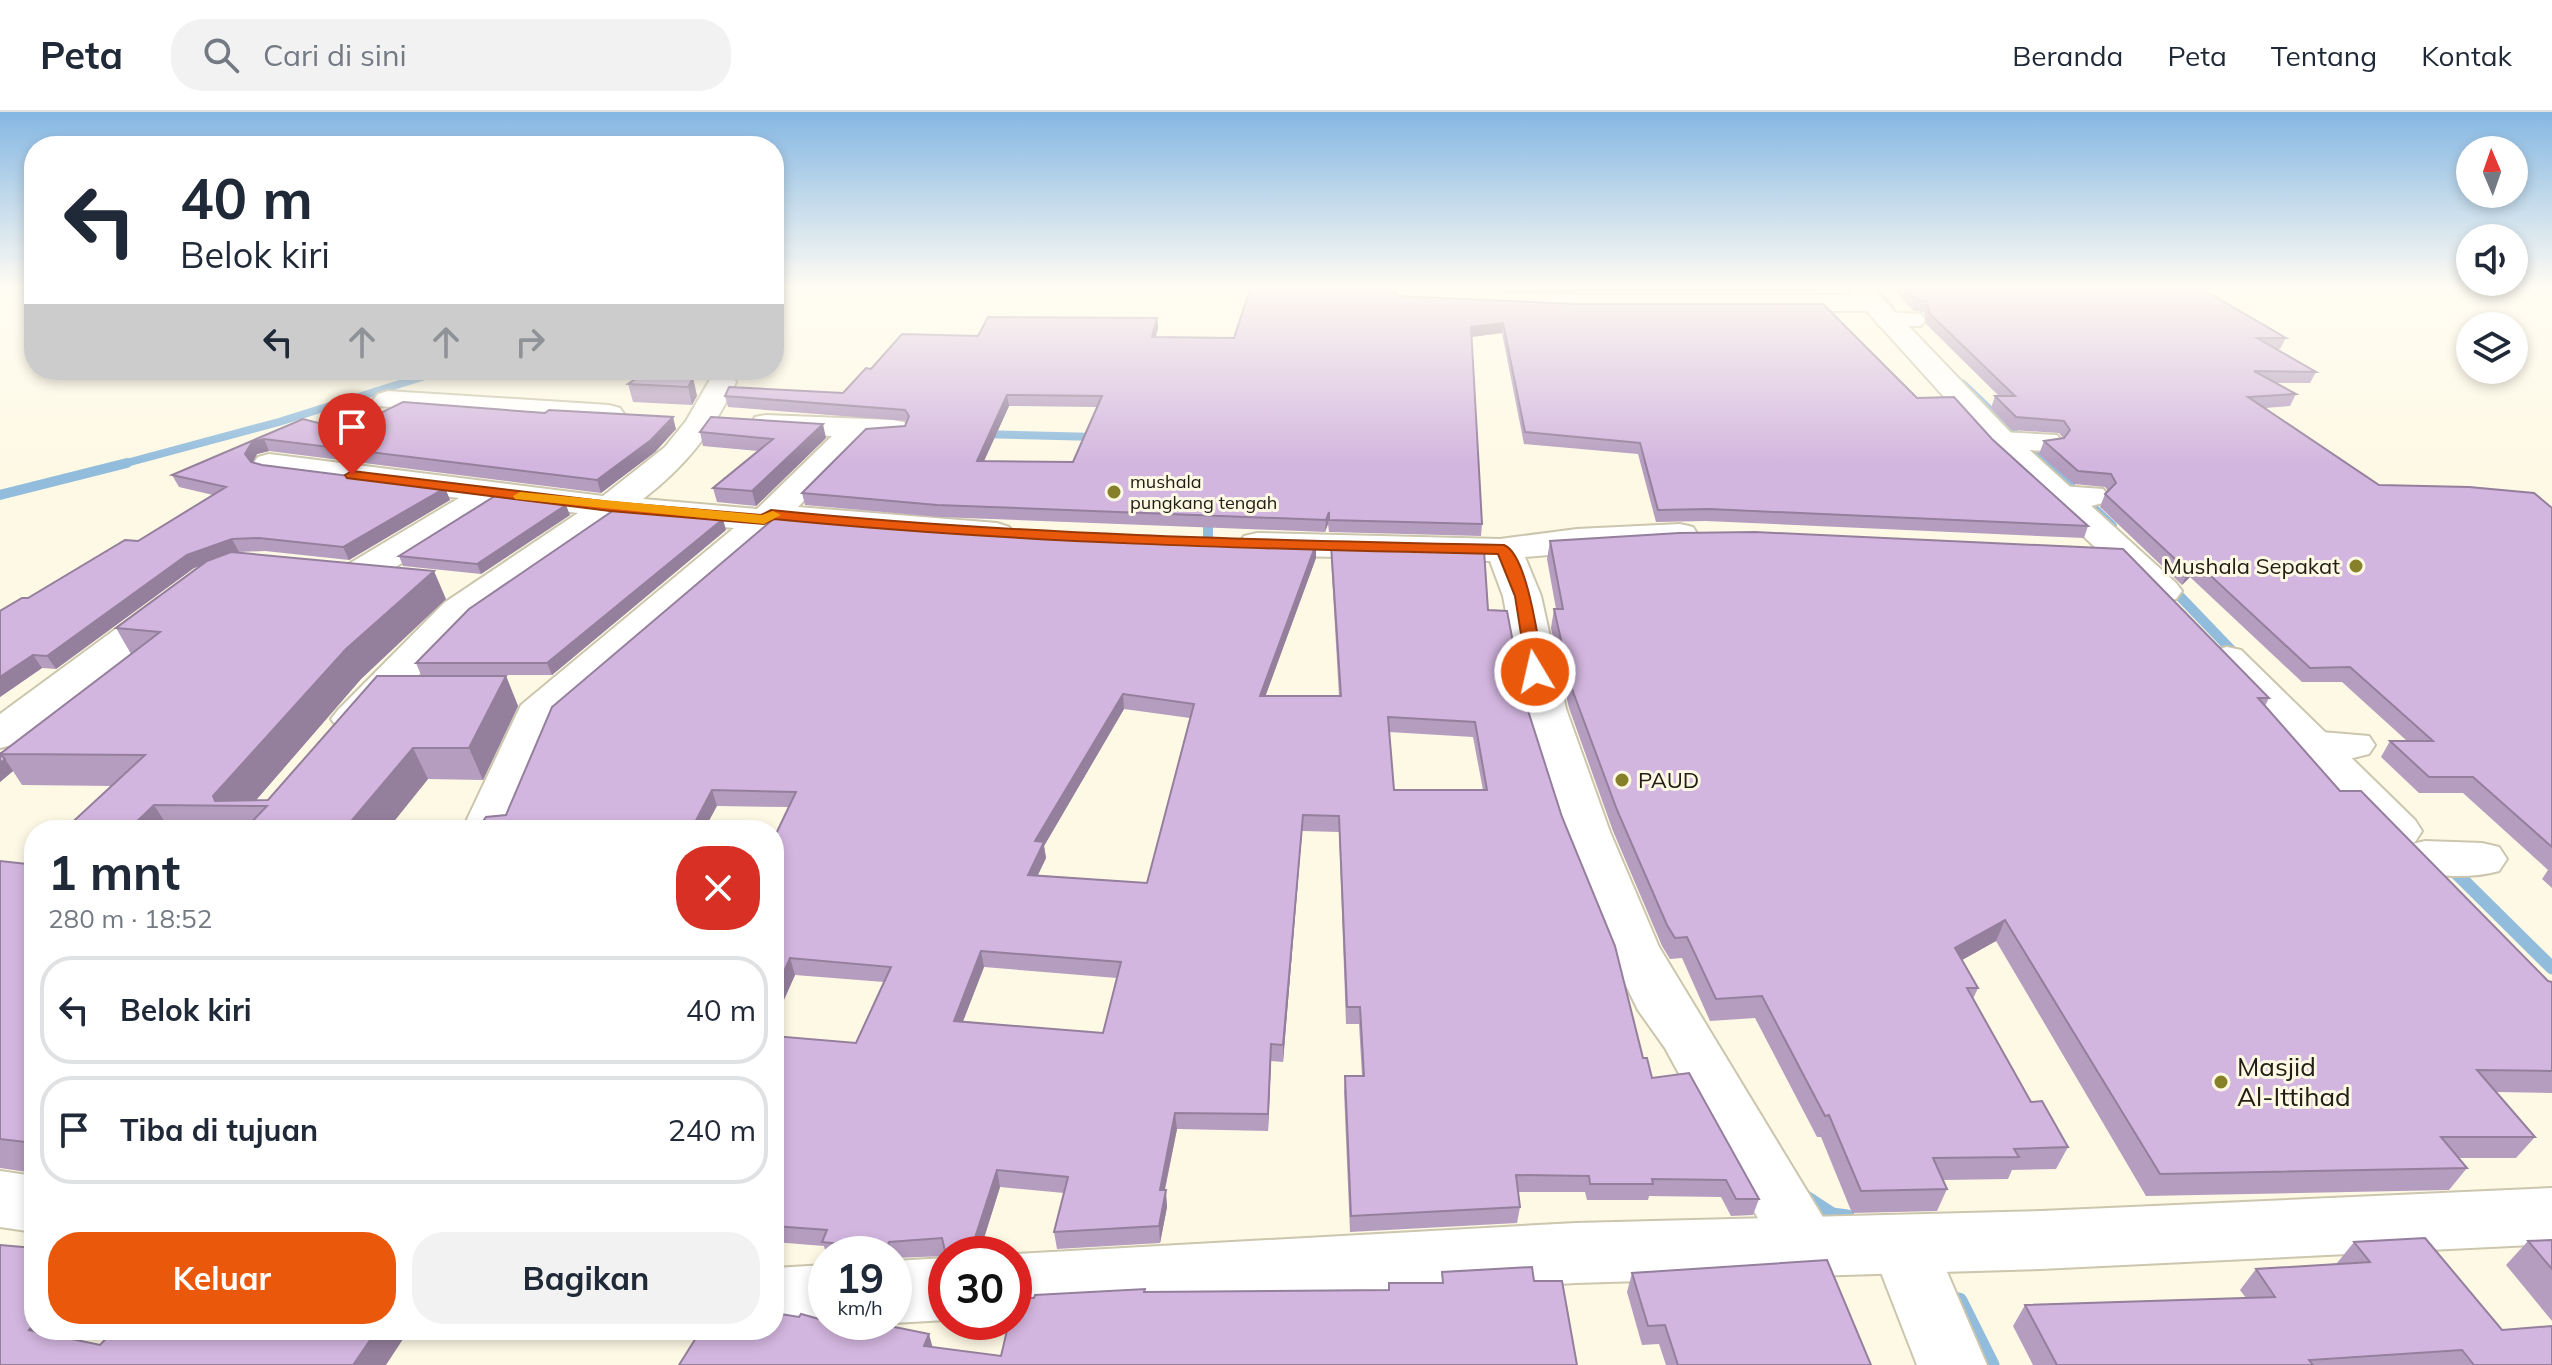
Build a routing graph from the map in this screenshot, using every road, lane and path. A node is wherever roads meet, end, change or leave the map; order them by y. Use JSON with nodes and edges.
{"nodes":[{"id":1,"x":1925,"y":347,"type":"edge"},
{"id":2,"x":388,"y":400,"type":"dead end"},
{"id":3,"x":640,"y":416,"type":"edge"},
{"id":4,"x":269,"y":464,"type":"edge"},
{"id":5,"x":491,"y":493,"type":"junction"},
{"id":6,"x":610,"y":507,"type":"junction"},
{"id":7,"x":767,"y":517,"type":"junction"},
{"id":8,"x":1033,"y":535,"type":"edge"},
{"id":9,"x":1720,"y":535,"type":"edge"},
{"id":10,"x":1217,"y":543,"type":"edge"},
{"id":11,"x":1517,"y":547,"type":"junction"},
{"id":12,"x":2131,"y":548,"type":"junction"},
{"id":13,"x":2071,"y":553,"type":"edge"},
{"id":14,"x":196,"y":588,"type":"edge"},
{"id":15,"x":485,"y":589,"type":"junction"},
{"id":16,"x":378,"y":690,"type":"junction"},
{"id":17,"x":436,"y":690,"type":"edge"},
{"id":18,"x":511,"y":690,"type":"dead end"},
{"id":19,"x":558,"y":691,"type":"junction"},
{"id":20,"x":0,"y":735,"type":"edge"},
{"id":21,"x":328,"y":748,"type":"edge"},
{"id":22,"x":490,"y":820,"type":"edge"},
{"id":23,"x":2451,"y":867,"type":"dead end"},
{"id":24,"x":0,"y":1199,"type":"edge"},
{"id":25,"x":24,"y":1203,"type":"edge"},
{"id":26,"x":2552,"y":1216,"type":"edge"},
{"id":27,"x":1924,"y":1243,"type":"junction"},
{"id":28,"x":1808,"y":1247,"type":"junction"},
{"id":29,"x":1032,"y":1284,"type":"edge"},
{"id":30,"x":808,"y":1297,"type":"edge"},
{"id":31,"x":784,"y":1298,"type":"edge"},
{"id":32,"x":1952,"y":1365,"type":"edge"}],
"edges":[{"from":1,"to":12,"type":"street"},
{"from":2,"to":3,"type":"street"},
{"from":4,"to":5,"type":"street"},
{"from":5,"to":6,"type":"street"},
{"from":5,"to":15,"type":"street"},
{"from":6,"to":7,"type":"street"},
{"from":6,"to":7,"type":"street"},
{"from":6,"to":15,"type":"street"},
{"from":7,"to":8,"type":"street"},
{"from":7,"to":19,"type":"street"},
{"from":9,"to":11,"type":"street"},
{"from":10,"to":11,"type":"street"},
{"from":11,"to":28,"type":"street"},
{"from":12,"to":13,"type":"street"},
{"from":12,"to":23,"type":"street"},
{"from":14,"to":20,"type":"street"},
{"from":15,"to":16,"type":"street"},
{"from":16,"to":17,"type":"street"},
{"from":16,"to":21,"type":"street"},
{"from":18,"to":19,"type":"street"},
{"from":19,"to":22,"type":"street"},
{"from":24,"to":25,"type":"street"},
{"from":26,"to":27,"type":"street"},
{"from":27,"to":28,"type":"street"},
{"from":27,"to":32,"type":"street"},
{"from":28,"to":29,"type":"street"},
{"from":30,"to":31,"type":"street"}]}
